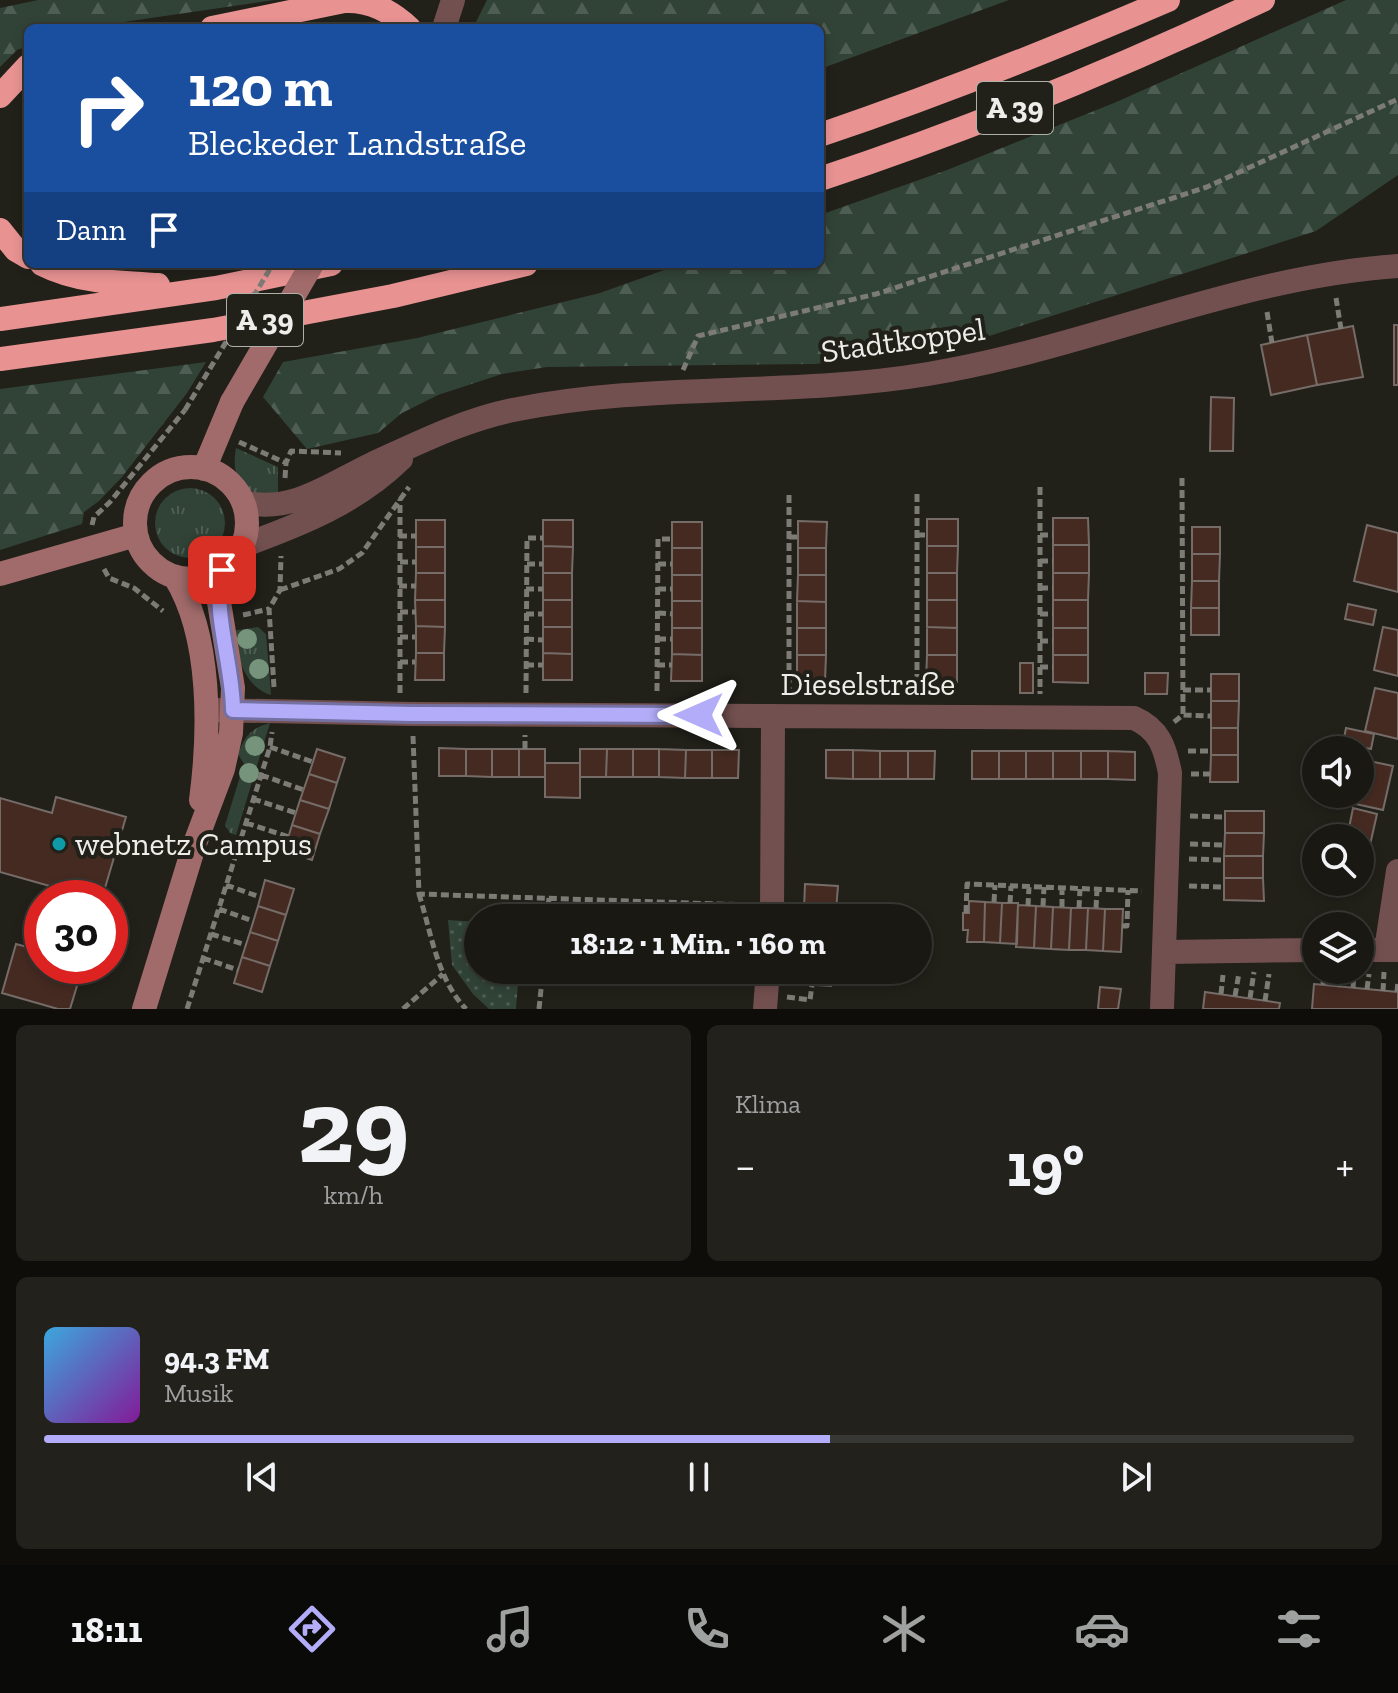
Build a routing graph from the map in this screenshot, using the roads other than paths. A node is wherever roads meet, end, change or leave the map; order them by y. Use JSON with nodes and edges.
{"nodes":[{"id":1,"x":348,"y":0,"type":"edge"},
{"id":2,"x":453,"y":0,"type":"edge"},
{"id":3,"x":1168,"y":0,"type":"edge"},
{"id":4,"x":1263,"y":0,"type":"edge"},
{"id":5,"x":246,"y":23,"type":"junction"},
{"id":6,"x":239,"y":24,"type":"edge"},
{"id":7,"x":251,"y":24,"type":"edge"},
{"id":8,"x":403,"y":24,"type":"edge"},
{"id":9,"x":445,"y":24,"type":"edge"},
{"id":10,"x":24,"y":70,"type":"edge"},
{"id":11,"x":0,"y":96,"type":"edge"},
{"id":12,"x":824,"y":134,"type":"edge"},
{"id":13,"x":824,"y":178,"type":"edge"},
{"id":14,"x":0,"y":230,"type":"edge"},
{"id":15,"x":24,"y":255,"type":"edge"},
{"id":16,"x":1398,"y":266,"type":"edge"},
{"id":17,"x":49,"y":268,"type":"edge"},
{"id":18,"x":310,"y":268,"type":"edge"},
{"id":19,"x":312,"y":268,"type":"edge"},
{"id":20,"x":509,"y":268,"type":"edge"},
{"id":21,"x":216,"y":288,"type":"junction"},
{"id":22,"x":0,"y":319,"type":"edge"},
{"id":23,"x":0,"y":359,"type":"edge"},
{"id":24,"x":414,"y":447,"type":"junction"},
{"id":25,"x":204,"y":469,"type":"junction"},
{"id":26,"x":243,"y":502,"type":"junction"},
{"id":27,"x":136,"y":535,"type":"junction"},
{"id":28,"x":242,"y":546,"type":"junction"},
{"id":29,"x":222,"y":570,"type":"junction"},
{"id":30,"x":0,"y":574,"type":"edge"},
{"id":31,"x":175,"y":577,"type":"junction"},
{"id":32,"x":208,"y":710,"type":"junction"},
{"id":33,"x":233,"y":710,"type":"junction"},
{"id":34,"x":781,"y":716,"type":"junction"},
{"id":35,"x":194,"y":846,"type":"junction"},
{"id":36,"x":1398,"y":871,"type":"edge"},
{"id":37,"x":772,"y":904,"type":"edge"},
{"id":38,"x":1302,"y":950,"type":"edge"},
{"id":39,"x":1392,"y":950,"type":"edge"},
{"id":40,"x":1165,"y":952,"type":"junction"},
{"id":41,"x":144,"y":1009,"type":"edge"},
{"id":42,"x":1162,"y":1009,"type":"edge"}],
"edges":[{"from":1,"to":5,"type":"highway"},
{"from":1,"to":8,"type":"highway"},
{"from":2,"to":9,"type":"street"},
{"from":3,"to":12,"type":"highway","number":"A 39"},
{"from":4,"to":13,"type":"highway","number":"A 39"},
{"from":5,"to":6,"type":"highway"},
{"from":5,"to":7,"type":"highway"},
{"from":10,"to":11,"type":"highway"},
{"from":14,"to":15,"type":"highway"},
{"from":16,"to":24,"type":"street","name":"Stadtkoppel"},
{"from":17,"to":21,"type":"highway"},
{"from":18,"to":25,"type":"street","bridge":true},
{"from":19,"to":21,"type":"highway","number":"A 39"},
{"from":20,"to":23,"type":"highway","number":"A 39"},
{"from":21,"to":22,"type":"highway","number":"A 39"},
{"from":24,"to":26,"type":"street","name":"Stadtkoppel"},
{"from":24,"to":28,"type":"street","name":"Stadtkoppel"},
{"from":25,"to":26,"type":"street"},
{"from":25,"to":27,"type":"street"},
{"from":26,"to":28,"type":"street"},
{"from":27,"to":30,"type":"street"},
{"from":27,"to":31,"type":"street"},
{"from":28,"to":29,"type":"street"},
{"from":29,"to":31,"type":"street"},
{"from":29,"to":33,"type":"street"},
{"from":31,"to":32,"type":"street"},
{"from":32,"to":33,"type":"street","name":"Dieselstraße"},
{"from":32,"to":35,"type":"street"},
{"from":33,"to":34,"type":"street","name":"Dieselstraße"},
{"from":33,"to":35,"type":"street"},
{"from":34,"to":37,"type":"street"},
{"from":34,"to":40,"type":"street","name":"Dieselstraße"},
{"from":35,"to":41,"type":"street"},
{"from":36,"to":39,"type":"street"},
{"from":38,"to":40,"type":"street"},
{"from":40,"to":42,"type":"street","name":"Dieselstraße"}]}
